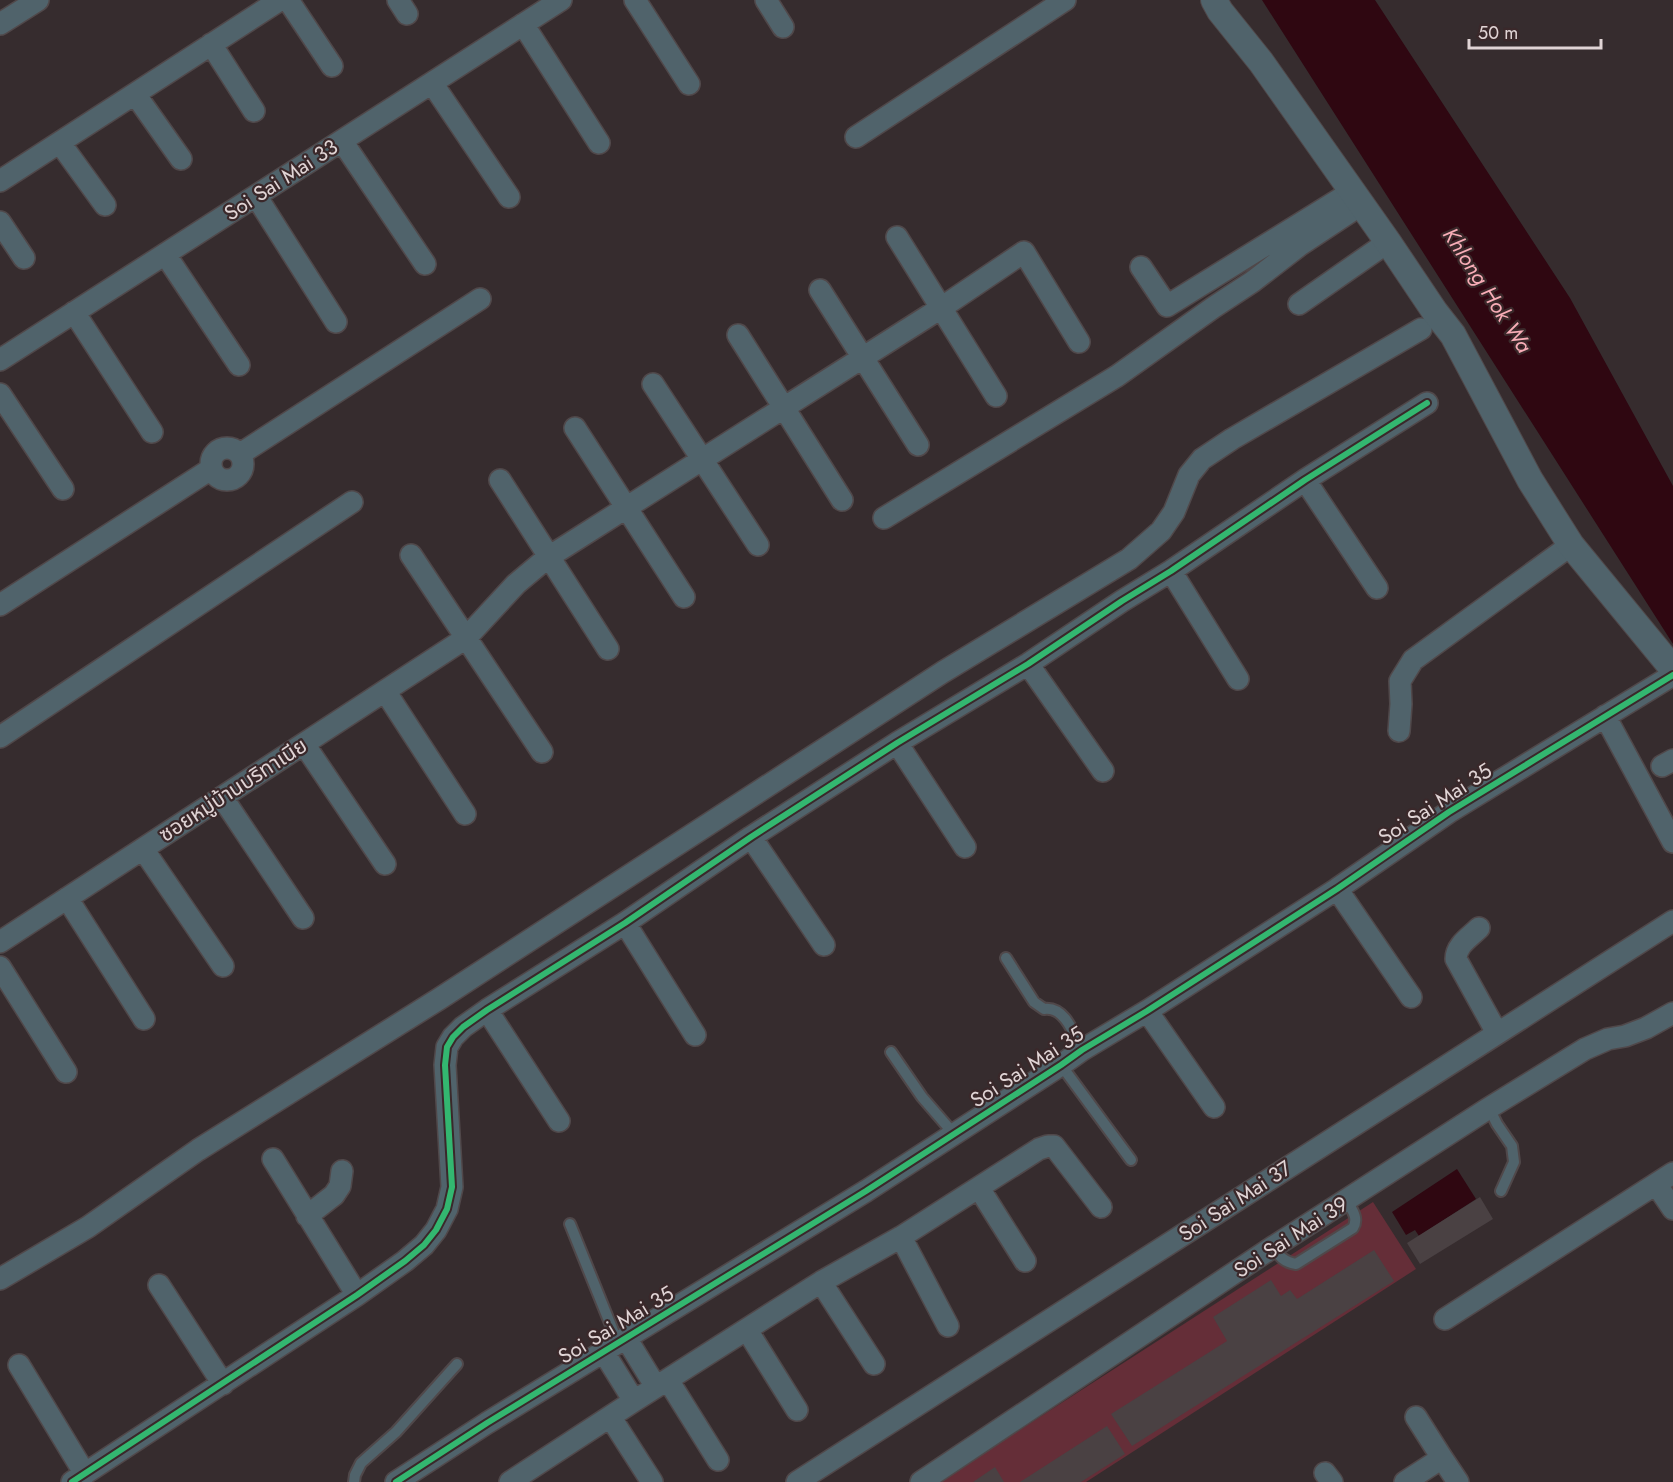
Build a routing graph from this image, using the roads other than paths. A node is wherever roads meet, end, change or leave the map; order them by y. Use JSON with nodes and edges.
{"nodes":[{"id":1,"x":38,"y":0,"type":"edge"},
{"id":2,"x":280,"y":0,"type":"edge"},
{"id":3,"x":288,"y":0,"type":"edge"},
{"id":4,"x":561,"y":0,"type":"edge"},
{"id":5,"x":636,"y":0,"type":"edge"},
{"id":6,"x":766,"y":0,"type":"edge"},
{"id":7,"x":1065,"y":0,"type":"edge"},
{"id":8,"x":1214,"y":0,"type":"edge"},
{"id":9,"x":0,"y":24,"type":"edge"},
{"id":10,"x":523,"y":24,"type":"junction"},
{"id":11,"x":783,"y":27,"type":"dead end"},
{"id":12,"x":211,"y":44,"type":"junction"},
{"id":13,"x":332,"y":66,"type":"dead end"},
{"id":14,"x":432,"y":83,"type":"junction"},
{"id":15,"x":689,"y":84,"type":"dead end"},
{"id":16,"x":135,"y":94,"type":"junction"},
{"id":17,"x":254,"y":111,"type":"dead end"},
{"id":18,"x":855,"y":137,"type":"dead end"},
{"id":19,"x":342,"y":141,"type":"junction"},
{"id":20,"x":60,"y":143,"type":"junction"},
{"id":21,"x":598,"y":143,"type":"dead end"},
{"id":22,"x":181,"y":159,"type":"dead end"},
{"id":23,"x":0,"y":182,"type":"edge"},
{"id":24,"x":255,"y":196,"type":"junction"},
{"id":25,"x":509,"y":197,"type":"dead end"},
{"id":26,"x":1357,"y":198,"type":"junction"},
{"id":27,"x":105,"y":204,"type":"dead end"},
{"id":28,"x":0,"y":222,"type":"edge"},
{"id":29,"x":897,"y":237,"type":"dead end"},
{"id":30,"x":1388,"y":243,"type":"junction"},
{"id":31,"x":165,"y":254,"type":"junction"},
{"id":32,"x":24,"y":258,"type":"dead end"},
{"id":33,"x":425,"y":264,"type":"dead end"},
{"id":34,"x":1141,"y":267,"type":"dead end"},
{"id":35,"x":820,"y":290,"type":"dead end"},
{"id":36,"x":480,"y":299,"type":"dead end"},
{"id":37,"x":1299,"y":304,"type":"dead end"},
{"id":38,"x":941,"y":308,"type":"junction"},
{"id":39,"x":75,"y":312,"type":"junction"},
{"id":40,"x":336,"y":322,"type":"dead end"},
{"id":41,"x":1421,"y":329,"type":"dead end"},
{"id":42,"x":738,"y":335,"type":"dead end"},
{"id":43,"x":1079,"y":342,"type":"dead end"},
{"id":44,"x":862,"y":357,"type":"junction"},
{"id":45,"x":0,"y":360,"type":"edge"},
{"id":46,"x":238,"y":365,"type":"dead end"},
{"id":47,"x":652,"y":384,"type":"dead end"},
{"id":48,"x":0,"y":394,"type":"edge"},
{"id":49,"x":996,"y":396,"type":"dead end"},
{"id":50,"x":1427,"y":403,"type":"dead end"},
{"id":51,"x":783,"y":407,"type":"junction"},
{"id":52,"x":575,"y":428,"type":"dead end"},
{"id":53,"x":152,"y":432,"type":"dead end"},
{"id":54,"x":918,"y":445,"type":"dead end"},
{"id":55,"x":702,"y":459,"type":"junction"},
{"id":56,"x":500,"y":480,"type":"dead end"},
{"id":57,"x":1305,"y":480,"type":"junction"},
{"id":58,"x":63,"y":489,"type":"dead end"},
{"id":59,"x":842,"y":500,"type":"dead end"},
{"id":60,"x":352,"y":502,"type":"dead end"},
{"id":61,"x":626,"y":507,"type":"junction"},
{"id":62,"x":884,"y":518,"type":"dead end"},
{"id":63,"x":758,"y":545,"type":"dead end"},
{"id":64,"x":1571,"y":545,"type":"junction"},
{"id":65,"x":411,"y":555,"type":"dead end"},
{"id":66,"x":549,"y":557,"type":"junction"},
{"id":67,"x":1171,"y":571,"type":"junction"},
{"id":68,"x":1377,"y":588,"type":"dead end"},
{"id":69,"x":684,"y":597,"type":"dead end"},
{"id":70,"x":0,"y":605,"type":"edge"},
{"id":71,"x":466,"y":638,"type":"junction"},
{"id":72,"x":608,"y":649,"type":"dead end"},
{"id":73,"x":1028,"y":664,"type":"junction"},
{"id":74,"x":1673,"y":669,"type":"edge"},
{"id":75,"x":1673,"y":675,"type":"edge"},
{"id":76,"x":1238,"y":679,"type":"dead end"},
{"id":77,"x":385,"y":691,"type":"junction"},
{"id":78,"x":1605,"y":716,"type":"junction"},
{"id":79,"x":1398,"y":731,"type":"dead end"},
{"id":80,"x":0,"y":737,"type":"edge"},
{"id":81,"x":897,"y":743,"type":"junction"},
{"id":82,"x":304,"y":744,"type":"junction"},
{"id":83,"x":543,"y":752,"type":"dead end"},
{"id":84,"x":1103,"y":771,"type":"dead end"},
{"id":85,"x":222,"y":797,"type":"junction"},
{"id":86,"x":465,"y":814,"type":"dead end"},
{"id":87,"x":752,"y":837,"type":"junction"},
{"id":88,"x":1673,"y":842,"type":"edge"},
{"id":89,"x":965,"y":847,"type":"dead end"},
{"id":90,"x":143,"y":849,"type":"junction"},
{"id":91,"x":386,"y":864,"type":"dead end"},
{"id":92,"x":1337,"y":889,"type":"junction"},
{"id":93,"x":67,"y":898,"type":"junction"},
{"id":94,"x":303,"y":918,"type":"dead end"},
{"id":95,"x":1673,"y":921,"type":"edge"},
{"id":96,"x":625,"y":923,"type":"junction"},
{"id":97,"x":1479,"y":928,"type":"dead end"},
{"id":98,"x":0,"y":942,"type":"edge"},
{"id":99,"x":824,"y":945,"type":"dead end"},
{"id":100,"x":1006,"y":958,"type":"dead end"},
{"id":101,"x":223,"y":966,"type":"dead end"},
{"id":102,"x":0,"y":967,"type":"edge"},
{"id":103,"x":1411,"y":997,"type":"dead end"},
{"id":104,"x":487,"y":1010,"type":"junction"},
{"id":105,"x":1146,"y":1011,"type":"junction"},
{"id":106,"x":1673,"y":1013,"type":"edge"},
{"id":107,"x":144,"y":1019,"type":"dead end"},
{"id":108,"x":1497,"y":1033,"type":"junction"},
{"id":109,"x":695,"y":1035,"type":"dead end"},
{"id":110,"x":1082,"y":1050,"type":"junction"},
{"id":111,"x":891,"y":1052,"type":"dead end"},
{"id":112,"x":1061,"y":1065,"type":"junction"},
{"id":113,"x":66,"y":1072,"type":"dead end"},
{"id":114,"x":1214,"y":1107,"type":"dead end"},
{"id":115,"x":1489,"y":1108,"type":"junction"},
{"id":116,"x":559,"y":1121,"type":"dead end"},
{"id":117,"x":954,"y":1134,"type":"junction"},
{"id":118,"x":273,"y":1159,"type":"dead end"},
{"id":119,"x":1131,"y":1160,"type":"dead end"},
{"id":120,"x":342,"y":1171,"type":"dead end"},
{"id":121,"x":1665,"y":1178,"type":"edge"},
{"id":122,"x":979,"y":1188,"type":"junction"},
{"id":123,"x":1501,"y":1191,"type":"dead end"},
{"id":124,"x":1101,"y":1207,"type":"dead end"},
{"id":125,"x":1673,"y":1209,"type":"edge"},
{"id":126,"x":307,"y":1216,"type":"junction"},
{"id":127,"x":570,"y":1224,"type":"dead end"},
{"id":128,"x":901,"y":1237,"type":"junction"},
{"id":129,"x":1024,"y":1261,"type":"dead end"},
{"id":130,"x":0,"y":1279,"type":"edge"},
{"id":131,"x":821,"y":1282,"type":"junction"},
{"id":132,"x":159,"y":1285,"type":"dead end"},
{"id":133,"x":357,"y":1296,"type":"junction"},
{"id":134,"x":1445,"y":1319,"type":"dead end"},
{"id":135,"x":948,"y":1326,"type":"dead end"},
{"id":136,"x":747,"y":1330,"type":"junction"},
{"id":137,"x":616,"y":1344,"type":"junction"},
{"id":138,"x":457,"y":1364,"type":"dead end"},
{"id":139,"x":874,"y":1364,"type":"dead end"},
{"id":140,"x":19,"y":1365,"type":"dead end"},
{"id":141,"x":662,"y":1383,"type":"junction"},
{"id":142,"x":223,"y":1384,"type":"junction"},
{"id":143,"x":634,"y":1401,"type":"junction"},
{"id":144,"x":797,"y":1410,"type":"dead end"},
{"id":145,"x":1416,"y":1417,"type":"dead end"},
{"id":146,"x":610,"y":1418,"type":"junction"},
{"id":147,"x":1442,"y":1458,"type":"junction"},
{"id":148,"x":718,"y":1460,"type":"dead end"},
{"id":149,"x":539,"y":1475,"type":"edge"},
{"id":150,"x":78,"y":1478,"type":"edge"},
{"id":151,"x":354,"y":1482,"type":"edge"},
{"id":152,"x":396,"y":1482,"type":"edge"},
{"id":153,"x":510,"y":1482,"type":"edge"},
{"id":154,"x":652,"y":1482,"type":"edge"},
{"id":155,"x":797,"y":1482,"type":"edge"},
{"id":156,"x":921,"y":1482,"type":"edge"},
{"id":157,"x":1406,"y":1482,"type":"edge"},
{"id":158,"x":1458,"y":1482,"type":"edge"}],
"edges":[{"from":1,"to":9,"type":"street"},
{"from":2,"to":12,"type":"street"},
{"from":3,"to":13,"type":"street"},
{"from":4,"to":10,"type":"street","name":"Soi Sai Mai 33"},
{"from":5,"to":15,"type":"street"},
{"from":6,"to":11,"type":"street"},
{"from":7,"to":18,"type":"street"},
{"from":8,"to":26,"type":"street"},
{"from":10,"to":14,"type":"street","name":"Soi Sai Mai 33"},
{"from":10,"to":21,"type":"street"},
{"from":12,"to":16,"type":"street"},
{"from":12,"to":17,"type":"street"},
{"from":14,"to":19,"type":"street","name":"Soi Sai Mai 33"},
{"from":14,"to":25,"type":"street"},
{"from":16,"to":20,"type":"street"},
{"from":16,"to":22,"type":"street"},
{"from":19,"to":24,"type":"street","name":"Soi Sai Mai 33"},
{"from":19,"to":33,"type":"street"},
{"from":20,"to":23,"type":"street"},
{"from":20,"to":27,"type":"street"},
{"from":24,"to":31,"type":"street","name":"Soi Sai Mai 33"},
{"from":24,"to":40,"type":"street"},
{"from":26,"to":30,"type":"street"},
{"from":26,"to":34,"type":"street"},
{"from":26,"to":62,"type":"street"},
{"from":28,"to":32,"type":"street"},
{"from":29,"to":38,"type":"street"},
{"from":30,"to":37,"type":"street"},
{"from":30,"to":64,"type":"street"},
{"from":31,"to":39,"type":"street","name":"Soi Sai Mai 33"},
{"from":31,"to":46,"type":"street"},
{"from":35,"to":44,"type":"street"},
{"from":36,"to":70,"type":"street"},
{"from":38,"to":43,"type":"street","name":"ซอยหมู่บ้านบริทาเนีย"},
{"from":38,"to":44,"type":"street","name":"ซอยหมู่บ้านบริทาเนีย"},
{"from":38,"to":49,"type":"street"},
{"from":39,"to":45,"type":"street","name":"Soi Sai Mai 33"},
{"from":39,"to":53,"type":"street"},
{"from":41,"to":130,"type":"street"},
{"from":42,"to":51,"type":"street"},
{"from":44,"to":51,"type":"street","name":"ซอยหมู่บ้านบริทาเนีย"},
{"from":44,"to":54,"type":"street"},
{"from":47,"to":55,"type":"street"},
{"from":48,"to":58,"type":"street"},
{"from":50,"to":57,"type":"street"},
{"from":51,"to":55,"type":"street","name":"ซอยหมู่บ้านบริทาเนีย"},
{"from":51,"to":59,"type":"street"},
{"from":52,"to":61,"type":"street"},
{"from":55,"to":61,"type":"street","name":"ซอยหมู่บ้านบริทาเนีย"},
{"from":55,"to":63,"type":"street"},
{"from":56,"to":66,"type":"street"},
{"from":57,"to":67,"type":"street"},
{"from":57,"to":68,"type":"street"},
{"from":60,"to":80,"type":"street"},
{"from":61,"to":66,"type":"street","name":"ซอยหมู่บ้านบริทาเนีย"},
{"from":61,"to":69,"type":"street"},
{"from":64,"to":74,"type":"street"},
{"from":64,"to":79,"type":"street"},
{"from":65,"to":71,"type":"street"},
{"from":66,"to":71,"type":"street","name":"ซอยหมู่บ้านบริทาเนีย"},
{"from":66,"to":72,"type":"street"},
{"from":67,"to":73,"type":"street"},
{"from":67,"to":76,"type":"street"},
{"from":71,"to":77,"type":"street","name":"ซอยหมู่บ้านบริทาเนีย"},
{"from":71,"to":83,"type":"street"},
{"from":73,"to":81,"type":"street"},
{"from":73,"to":84,"type":"street"},
{"from":75,"to":78,"type":"street","name":"Soi Sai Mai 35"},
{"from":77,"to":82,"type":"street","name":"ซอยหมู่บ้านบริทาเนีย"},
{"from":77,"to":86,"type":"street"},
{"from":78,"to":88,"type":"street"},
{"from":78,"to":92,"type":"street","name":"Soi Sai Mai 35"},
{"from":81,"to":87,"type":"street"},
{"from":81,"to":89,"type":"street"},
{"from":82,"to":85,"type":"street","name":"ซอยหมู่บ้านบริทาเนีย"},
{"from":82,"to":91,"type":"street"},
{"from":85,"to":90,"type":"street","name":"ซอยหมู่บ้านบริทาเนีย"},
{"from":85,"to":94,"type":"street"},
{"from":87,"to":96,"type":"street"},
{"from":87,"to":99,"type":"street"},
{"from":90,"to":93,"type":"street","name":"ซอยหมู่บ้านบริทาเนีย"},
{"from":90,"to":101,"type":"street"},
{"from":92,"to":103,"type":"street"},
{"from":92,"to":105,"type":"street","name":"Soi Sai Mai 35"},
{"from":93,"to":98,"type":"street","name":"ซอยหมู่บ้านบริทาเนีย"},
{"from":93,"to":107,"type":"street"},
{"from":95,"to":108,"type":"street","name":"Soi Sai Mai 37"},
{"from":96,"to":104,"type":"street"},
{"from":96,"to":109,"type":"street"},
{"from":97,"to":108,"type":"street"},
{"from":100,"to":110,"type":"lane"},
{"from":102,"to":113,"type":"street"},
{"from":104,"to":116,"type":"street"},
{"from":104,"to":133,"type":"street"},
{"from":105,"to":110,"type":"street","name":"Soi Sai Mai 35"},
{"from":105,"to":114,"type":"street"},
{"from":106,"to":115,"type":"street","name":"Soi Sai Mai 39"},
{"from":108,"to":155,"type":"street","name":"Soi Sai Mai 37"},
{"from":110,"to":112,"type":"street","name":"Soi Sai Mai 35"},
{"from":111,"to":117,"type":"lane"},
{"from":112,"to":117,"type":"street","name":"Soi Sai Mai 35"},
{"from":112,"to":119,"type":"lane"},
{"from":115,"to":123,"type":"lane"},
{"from":115,"to":156,"type":"street","name":"Soi Sai Mai 39"},
{"from":117,"to":137,"type":"street","name":"Soi Sai Mai 35"},
{"from":118,"to":126,"type":"street"},
{"from":120,"to":126,"type":"street"},
{"from":121,"to":125,"type":"street"},
{"from":121,"to":134,"type":"street"},
{"from":122,"to":124,"type":"street"},
{"from":122,"to":128,"type":"street"},
{"from":122,"to":129,"type":"street"},
{"from":126,"to":133,"type":"street"},
{"from":127,"to":137,"type":"lane"},
{"from":128,"to":131,"type":"street"},
{"from":128,"to":135,"type":"street"},
{"from":131,"to":136,"type":"street"},
{"from":131,"to":139,"type":"street"},
{"from":132,"to":142,"type":"street"},
{"from":133,"to":142,"type":"street"},
{"from":136,"to":141,"type":"street"},
{"from":136,"to":144,"type":"street"},
{"from":137,"to":141,"type":"street"},
{"from":137,"to":143,"type":"street"},
{"from":137,"to":152,"type":"street","name":"Soi Sai Mai 35"},
{"from":138,"to":151,"type":"lane"},
{"from":140,"to":150,"type":"street"},
{"from":141,"to":143,"type":"street"},
{"from":141,"to":148,"type":"street"},
{"from":142,"to":150,"type":"street"},
{"from":143,"to":146,"type":"street"},
{"from":145,"to":147,"type":"street"},
{"from":146,"to":149,"type":"street"},
{"from":146,"to":154,"type":"street"},
{"from":147,"to":157,"type":"street"},
{"from":147,"to":158,"type":"street"},
{"from":149,"to":153,"type":"street"}]}
